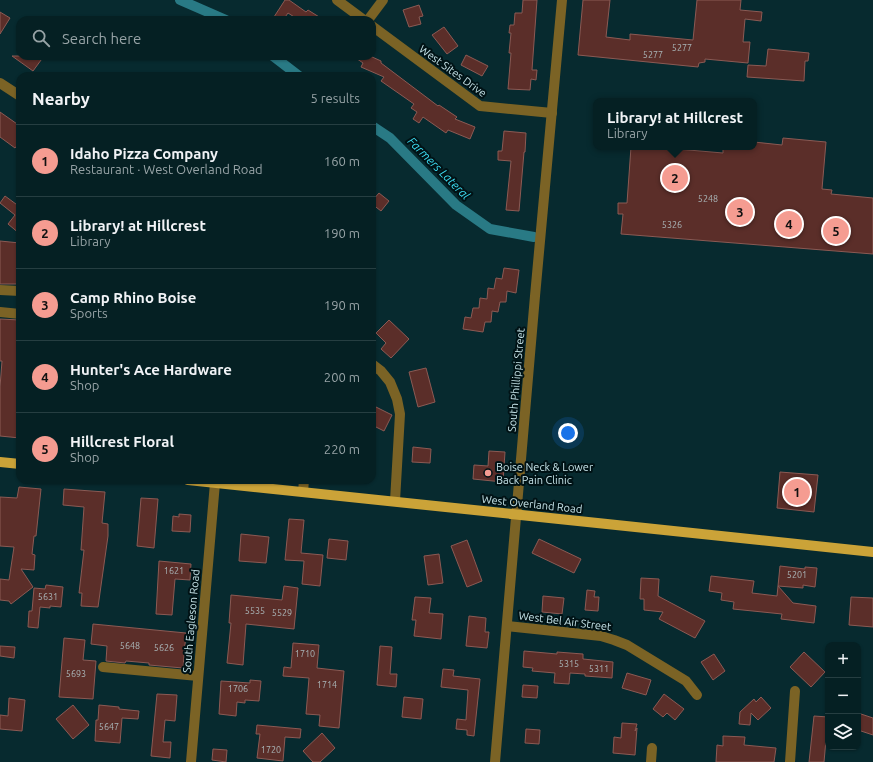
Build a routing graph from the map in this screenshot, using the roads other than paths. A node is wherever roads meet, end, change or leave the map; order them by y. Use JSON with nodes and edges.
{"nodes":[{"id":1,"x":383,"y":0,"type":"edge"},
{"id":2,"x":562,"y":0,"type":"edge"},
{"id":3,"x":343,"y":2,"type":"edge"},
{"id":4,"x":359,"y":16,"type":"edge"},
{"id":5,"x":371,"y":16,"type":"edge"},
{"id":6,"x":376,"y":29,"type":"edge"},
{"id":7,"x":0,"y":83,"type":"edge"},
{"id":8,"x":16,"y":93,"type":"edge"},
{"id":9,"x":552,"y":113,"type":"junction"},
{"id":10,"x":0,"y":290,"type":"edge"},
{"id":11,"x":16,"y":291,"type":"edge"},
{"id":12,"x":0,"y":312,"type":"edge"},
{"id":13,"x":16,"y":314,"type":"edge"},
{"id":14,"x":376,"y":367,"type":"edge"},
{"id":15,"x":0,"y":462,"type":"edge"},
{"id":16,"x":16,"y":464,"type":"edge"},
{"id":17,"x":215,"y":484,"type":"edge"},
{"id":18,"x":225,"y":484,"type":"edge"},
{"id":19,"x":304,"y":484,"type":"edge"},
{"id":20,"x":303,"y":492,"type":"junction"},
{"id":21,"x":395,"y":502,"type":"junction"},
{"id":22,"x":517,"y":514,"type":"junction"},
{"id":23,"x":873,"y":552,"type":"edge"},
{"id":24,"x":508,"y":626,"type":"junction"},
{"id":25,"x":103,"y":667,"type":"dead end"},
{"id":26,"x":198,"y":676,"type":"junction"},
{"id":27,"x":795,"y":691,"type":"dead end"},
{"id":28,"x":697,"y":695,"type":"dead end"},
{"id":29,"x":652,"y":748,"type":"dead end"},
{"id":30,"x":191,"y":762,"type":"edge"},
{"id":31,"x":495,"y":762,"type":"edge"},
{"id":32,"x":651,"y":762,"type":"edge"},
{"id":33,"x":790,"y":762,"type":"edge"}],
"edges":[{"from":1,"to":5,"type":"street"},
{"from":2,"to":9,"type":"street","name":"South Phillippi Street"},
{"from":3,"to":4,"type":"street"},
{"from":6,"to":9,"type":"street","name":"West Sites Drive"},
{"from":7,"to":8,"type":"street"},
{"from":9,"to":22,"type":"street","name":"South Phillippi Street"},
{"from":10,"to":11,"type":"street"},
{"from":12,"to":13,"type":"street"},
{"from":14,"to":21,"type":"street"},
{"from":15,"to":16,"type":"main road"},
{"from":17,"to":26,"type":"street","name":"South Eagleson Road"},
{"from":18,"to":20,"type":"main road","name":"West Overland Road"},
{"from":19,"to":20,"type":"street"},
{"from":20,"to":21,"type":"main road","name":"West Overland Road"},
{"from":21,"to":22,"type":"main road","name":"West Overland Road"},
{"from":22,"to":23,"type":"main road","name":"West Overland Road"},
{"from":22,"to":24,"type":"street","name":"South Phillippi Street"},
{"from":24,"to":28,"type":"street","name":"West Bel Air Street"},
{"from":24,"to":31,"type":"street","name":"South Phillippi Street"},
{"from":25,"to":26,"type":"street"},
{"from":26,"to":30,"type":"street","name":"South Eagleson Road"},
{"from":27,"to":33,"type":"street"},
{"from":29,"to":32,"type":"street"}]}
